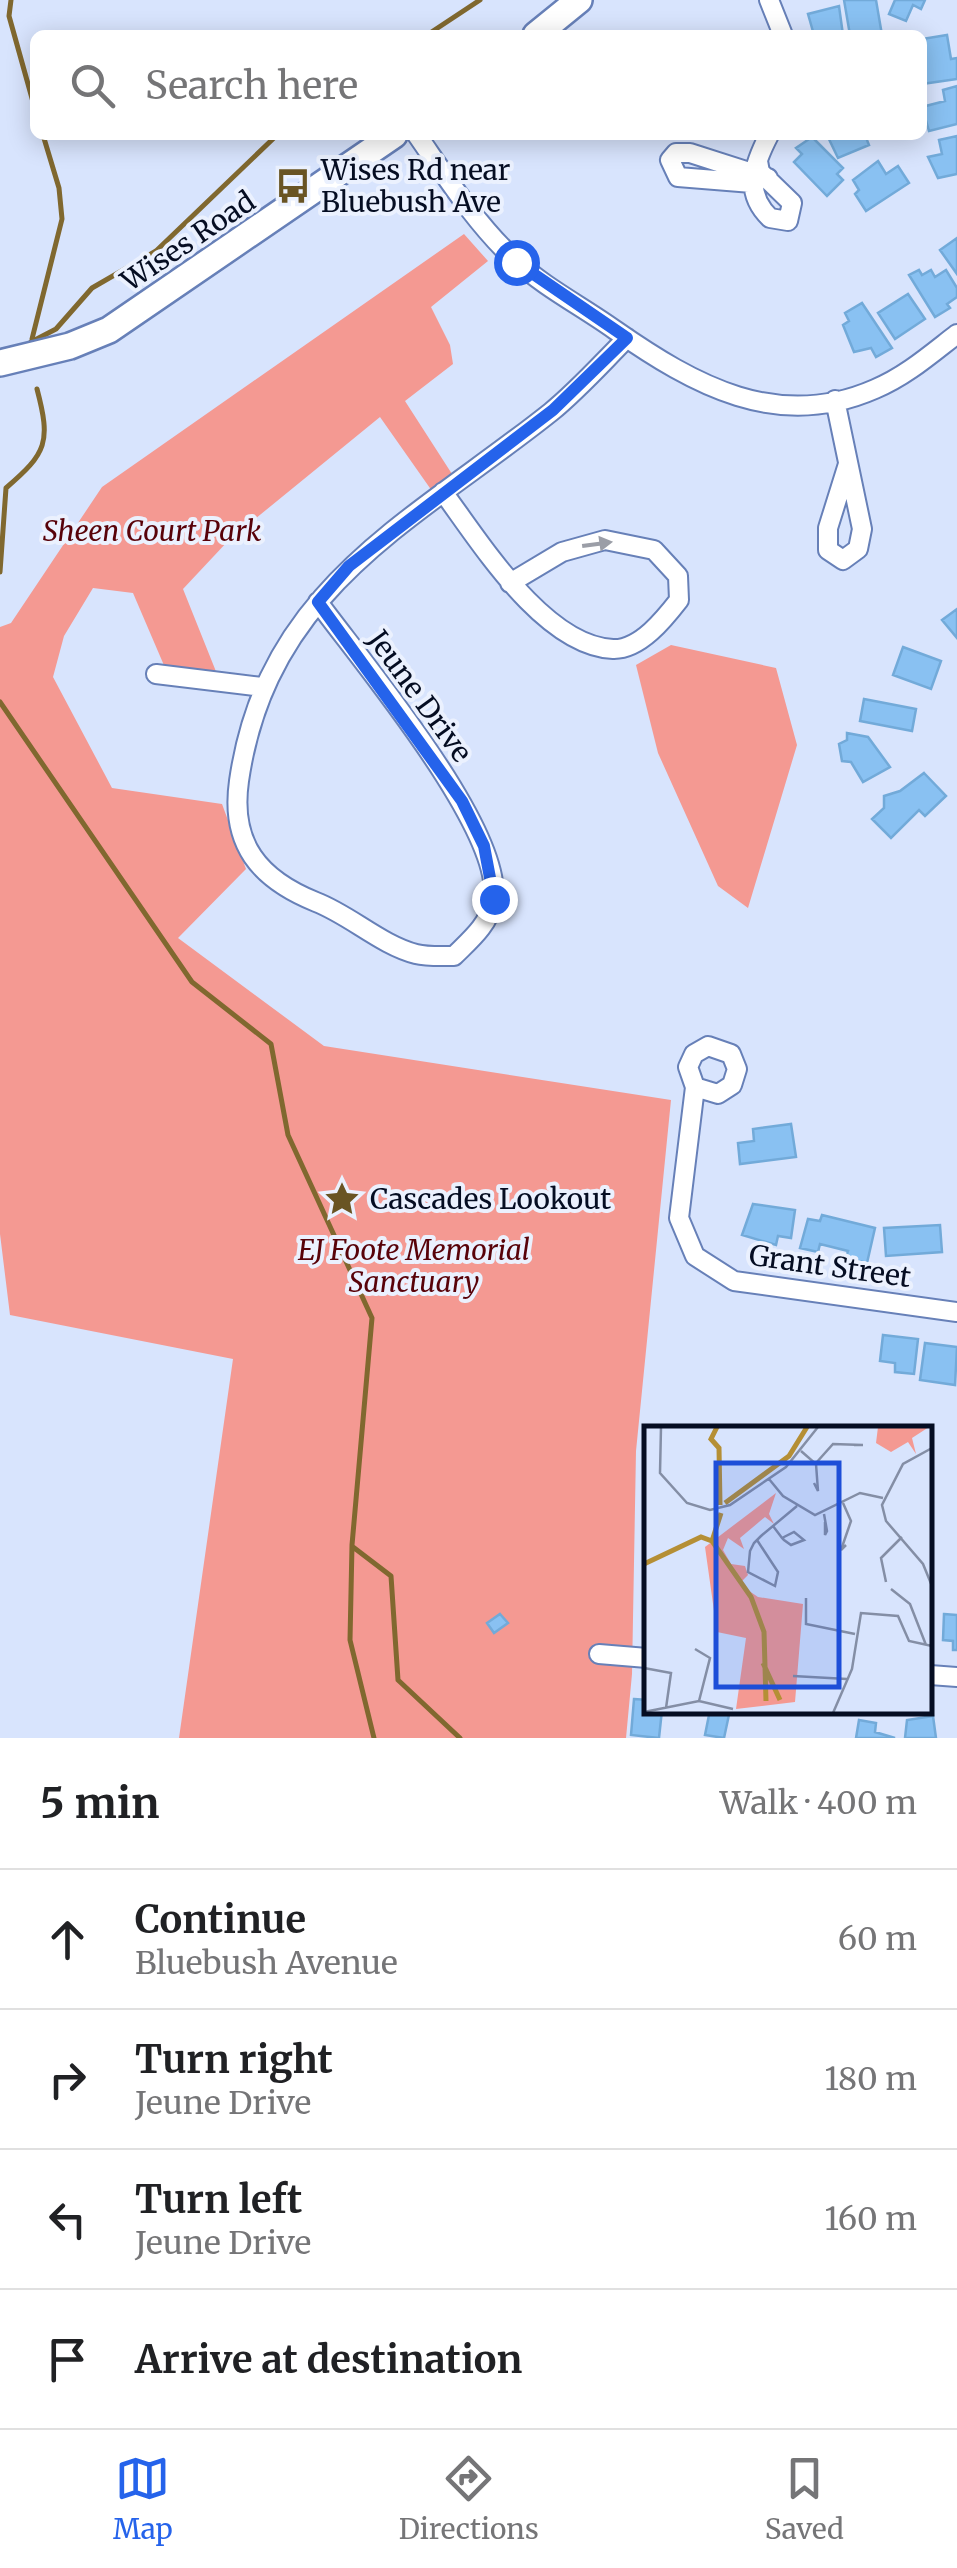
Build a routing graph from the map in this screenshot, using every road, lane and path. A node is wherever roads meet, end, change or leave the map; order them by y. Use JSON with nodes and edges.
{"nodes":[{"id":1,"x":579,"y":0,"type":"edge"},
{"id":2,"x":775,"y":2,"type":"edge"},
{"id":3,"x":542,"y":30,"type":"edge"},
{"id":4,"x":782,"y":30,"type":"edge"},
{"id":5,"x":387,"y":140,"type":"edge"},
{"id":6,"x":421,"y":140,"type":"edge"},
{"id":7,"x":768,"y":140,"type":"edge"},
{"id":8,"x":693,"y":153,"type":"junction"},
{"id":9,"x":758,"y":174,"type":"junction"},
{"id":10,"x":689,"y":179,"type":"junction"},
{"id":11,"x":957,"y":334,"type":"edge"},
{"id":12,"x":627,"y":338,"type":"junction"},
{"id":13,"x":0,"y":363,"type":"edge"},
{"id":14,"x":835,"y":400,"type":"junction"},
{"id":15,"x":848,"y":464,"type":"dead end"},
{"id":16,"x":443,"y":492,"type":"junction"},
{"id":17,"x":510,"y":583,"type":"junction"},
{"id":18,"x":318,"y":602,"type":"junction"},
{"id":19,"x":156,"y":674,"type":"dead end"},
{"id":20,"x":262,"y":688,"type":"junction"},
{"id":21,"x":695,"y":1087,"type":"dead end"},
{"id":22,"x":957,"y":1312,"type":"edge"},
{"id":23,"x":599,"y":1654,"type":"dead end"},
{"id":24,"x":644,"y":1658,"type":"edge"},
{"id":25,"x":932,"y":1675,"type":"edge"},
{"id":26,"x":957,"y":1677,"type":"edge"}],
"edges":[{"from":1,"to":3,"type":"street"},
{"from":2,"to":4,"type":"street"},
{"from":5,"to":13,"type":"street","name":"Wises Road"},
{"from":6,"to":12,"type":"street"},
{"from":7,"to":9,"type":"street"},
{"from":8,"to":9,"type":"street"},
{"from":8,"to":10,"type":"street"},
{"from":8,"to":10,"type":"street"},
{"from":9,"to":9,"type":"street"},
{"from":9,"to":10,"type":"street"},
{"from":11,"to":14,"type":"street"},
{"from":12,"to":14,"type":"street"},
{"from":12,"to":16,"type":"street","name":"Jeune Drive"},
{"from":14,"to":15,"type":"street"},
{"from":16,"to":17,"type":"street"},
{"from":16,"to":18,"type":"street","name":"Jeune Drive"},
{"from":17,"to":17,"type":"street","one_way":true},
{"from":18,"to":20,"type":"street","name":"Jeune Drive"},
{"from":18,"to":20,"type":"street","name":"Jeune Drive"},
{"from":19,"to":20,"type":"street"},
{"from":21,"to":22,"type":"street","name":"Grant Street"},
{"from":23,"to":24,"type":"street"},
{"from":25,"to":26,"type":"street"}]}
